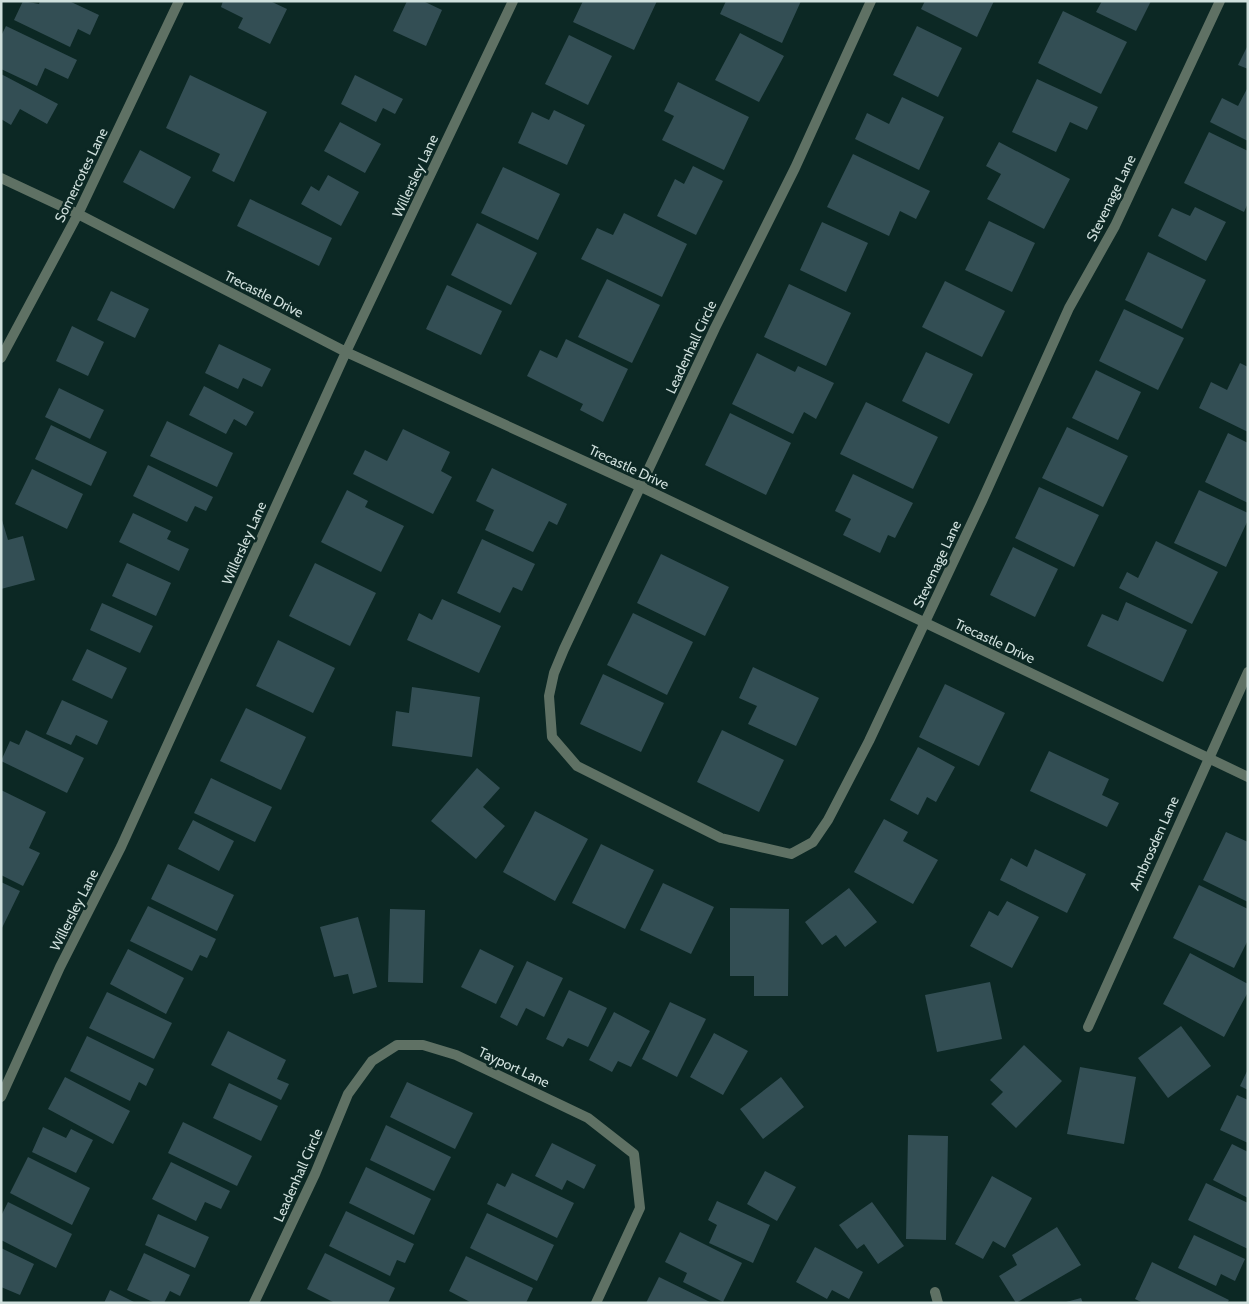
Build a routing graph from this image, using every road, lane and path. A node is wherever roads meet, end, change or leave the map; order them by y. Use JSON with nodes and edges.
{"nodes":[{"id":1,"x":179,"y":1,"type":"edge"},
{"id":2,"x":513,"y":1,"type":"edge"},
{"id":3,"x":871,"y":1,"type":"edge"},
{"id":4,"x":1220,"y":1,"type":"edge"},
{"id":5,"x":1,"y":178,"type":"edge"},
{"id":6,"x":78,"y":214,"type":"junction"},
{"id":7,"x":346,"y":352,"type":"junction"},
{"id":8,"x":1,"y":358,"type":"edge"},
{"id":9,"x":641,"y":487,"type":"junction"},
{"id":10,"x":925,"y":622,"type":"junction"},
{"id":11,"x":1248,"y":672,"type":"edge"},
{"id":12,"x":549,"y":709,"type":"joint"},
{"id":13,"x":1208,"y":757,"type":"junction"},
{"id":14,"x":1248,"y":777,"type":"edge"},
{"id":15,"x":1088,"y":1027,"type":"dead end"},
{"id":16,"x":372,"y":1061,"type":"joint"},
{"id":17,"x":1,"y":1097,"type":"edge"},
{"id":18,"x":936,"y":1292,"type":"dead end"},
{"id":19,"x":254,"y":1303,"type":"edge"},
{"id":20,"x":596,"y":1303,"type":"edge"},
{"id":21,"x":938,"y":1303,"type":"edge"}],
"edges":[{"from":1,"to":6,"type":"street","name":"Somercotes Lane"},
{"from":2,"to":7,"type":"street","name":"Willersley Lane"},
{"from":3,"to":9,"type":"street","name":"Leadenhall Circle"},
{"from":4,"to":10,"type":"street","name":"Stevenage Lane"},
{"from":5,"to":6,"type":"street","name":"Trecastle Drive"},
{"from":6,"to":7,"type":"street","name":"Trecastle Drive"},
{"from":6,"to":8,"type":"street","name":"Somercotes Lane"},
{"from":7,"to":9,"type":"street","name":"Trecastle Drive"},
{"from":7,"to":17,"type":"street","name":"Willersley Lane"},
{"from":9,"to":10,"type":"street","name":"Trecastle Drive"},
{"from":9,"to":12,"type":"street","name":"Leadenhall Circle"},
{"from":10,"to":12,"type":"street","name":"Stevenage Lane"},
{"from":10,"to":13,"type":"street","name":"Trecastle Drive"},
{"from":11,"to":13,"type":"street","name":"Ambrosden Lane"},
{"from":13,"to":14,"type":"street","name":"Trecastle Drive"},
{"from":13,"to":15,"type":"street","name":"Ambrosden Lane"},
{"from":16,"to":19,"type":"street","name":"Leadenhall Circle"},
{"from":16,"to":20,"type":"street","name":"Tayport Lane"},
{"from":18,"to":21,"type":"street"}]}
